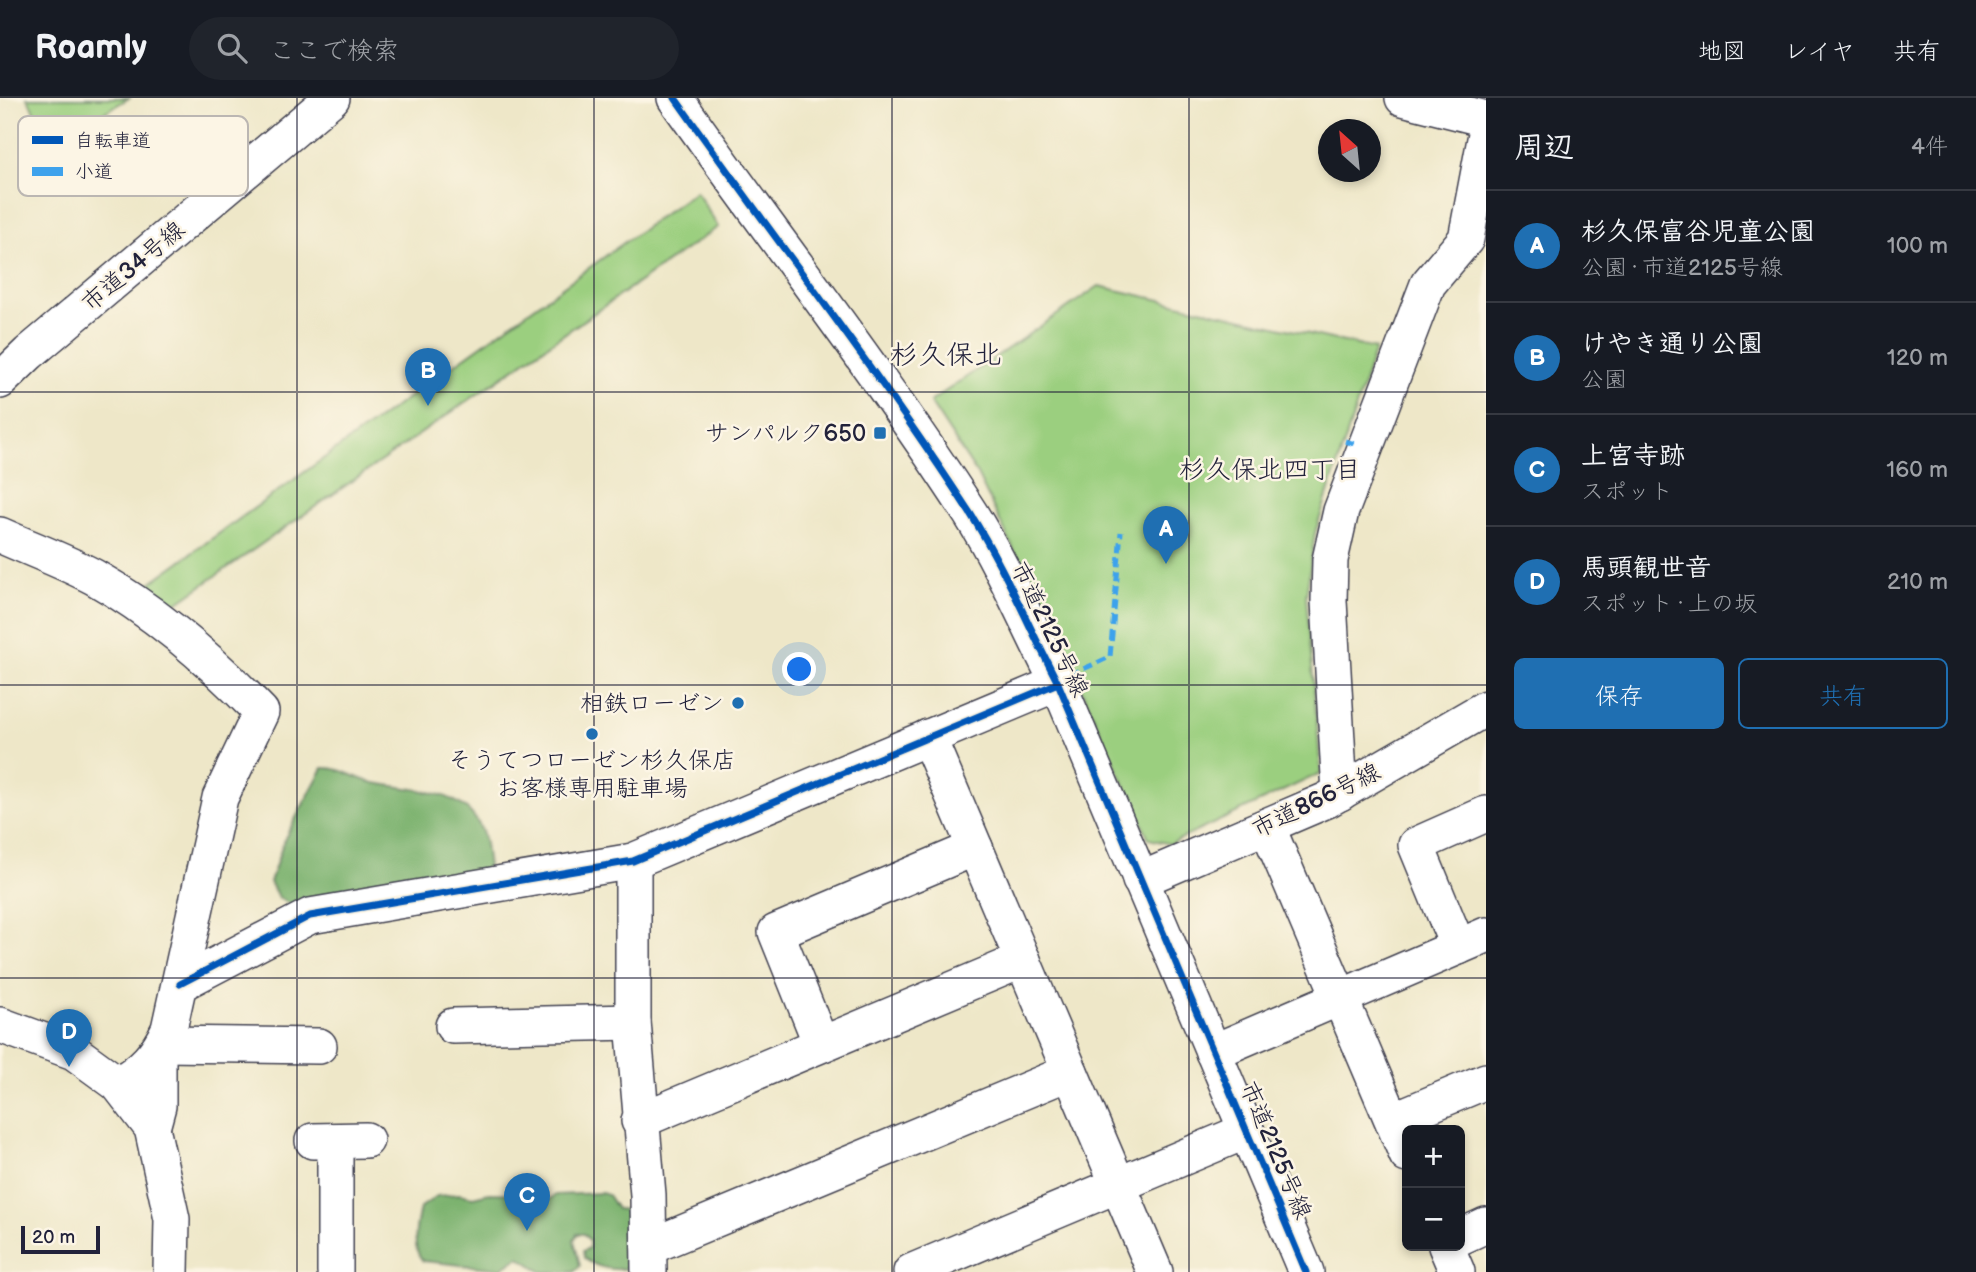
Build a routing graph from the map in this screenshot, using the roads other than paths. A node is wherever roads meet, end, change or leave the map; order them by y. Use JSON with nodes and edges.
{"nodes":[{"id":1,"x":332,"y":98,"type":"edge"},
{"id":2,"x":675,"y":98,"type":"edge"},
{"id":3,"x":1403,"y":98,"type":"edge"},
{"id":4,"x":1486,"y":119,"type":"edge"},
{"id":5,"x":1486,"y":134,"type":"edge"},
{"id":6,"x":248,"y":169,"type":"edge"},
{"id":7,"x":216,"y":196,"type":"edge"},
{"id":8,"x":0,"y":381,"type":"edge"},
{"id":9,"x":0,"y":535,"type":"edge"},
{"id":10,"x":1058,"y":683,"type":"junction"},
{"id":11,"x":1486,"y":708,"type":"edge"},
{"id":12,"x":928,"y":737,"type":"junction"},
{"id":13,"x":1340,"y":793,"type":"junction"},
{"id":14,"x":1486,"y":814,"type":"edge"},
{"id":15,"x":1266,"y":826,"type":"junction"},
{"id":16,"x":975,"y":848,"type":"junction"},
{"id":17,"x":633,"y":862,"type":"junction"},
{"id":18,"x":1140,"y":880,"type":"junction"},
{"id":19,"x":1472,"y":941,"type":"edge"},
{"id":20,"x":1023,"y":960,"type":"junction"},
{"id":21,"x":180,"y":984,"type":"junction"},
{"id":22,"x":1340,"y":998,"type":"junction"},
{"id":23,"x":633,"y":1022,"type":"junction"},
{"id":24,"x":0,"y":1025,"type":"edge"},
{"id":25,"x":453,"y":1026,"type":"dead end"},
{"id":26,"x":821,"y":1044,"type":"junction"},
{"id":27,"x":319,"y":1046,"type":"dead end"},
{"id":28,"x":160,"y":1048,"type":"junction"},
{"id":29,"x":1213,"y":1052,"type":"junction"},
{"id":30,"x":1070,"y":1072,"type":"junction"},
{"id":31,"x":1486,"y":1081,"type":"edge"},
{"id":32,"x":118,"y":1084,"type":"junction"},
{"id":33,"x":1392,"y":1120,"type":"junction"},
{"id":34,"x":639,"y":1121,"type":"junction"},
{"id":35,"x":152,"y":1128,"type":"junction"},
{"id":36,"x":1246,"y":1131,"type":"junction"},
{"id":37,"x":338,"y":1141,"type":"dead end"},
{"id":38,"x":1402,"y":1143,"type":"edge"},
{"id":39,"x":1118,"y":1185,"type":"junction"},
{"id":40,"x":1486,"y":1225,"type":"edge"},
{"id":41,"x":1465,"y":1235,"type":"edge"},
{"id":42,"x":1448,"y":1251,"type":"edge"},
{"id":43,"x":649,"y":1260,"type":"edge"},
{"id":44,"x":171,"y":1272,"type":"edge"},
{"id":45,"x":335,"y":1272,"type":"edge"},
{"id":46,"x":911,"y":1272,"type":"edge"},
{"id":47,"x":1155,"y":1272,"type":"edge"},
{"id":48,"x":1306,"y":1272,"type":"edge"},
{"id":49,"x":1457,"y":1272,"type":"edge"}],
"edges":[{"from":1,"to":6,"type":"street","name":"市道34号線"},
{"from":2,"to":10,"type":"street","name":"市道2125号線"},
{"from":3,"to":4,"type":"street"},
{"from":5,"to":13,"type":"street"},
{"from":7,"to":8,"type":"street","name":"市道34号線"},
{"from":9,"to":21,"type":"street"},
{"from":10,"to":12,"type":"street"},
{"from":10,"to":18,"type":"street","name":"市道2125号線"},
{"from":11,"to":13,"type":"street","name":"市道866号線"},
{"from":12,"to":16,"type":"street"},
{"from":12,"to":17,"type":"street"},
{"from":13,"to":15,"type":"street","name":"市道866号線"},
{"from":14,"to":19,"type":"street"},
{"from":15,"to":18,"type":"street","name":"市道866号線"},
{"from":15,"to":22,"type":"street"},
{"from":16,"to":20,"type":"street"},
{"from":16,"to":26,"type":"street"},
{"from":17,"to":21,"type":"street"},
{"from":17,"to":23,"type":"street"},
{"from":18,"to":29,"type":"street","name":"市道2125号線"},
{"from":19,"to":22,"type":"street"},
{"from":20,"to":26,"type":"street"},
{"from":20,"to":30,"type":"street"},
{"from":21,"to":28,"type":"street"},
{"from":22,"to":29,"type":"street"},
{"from":22,"to":33,"type":"street"},
{"from":23,"to":25,"type":"street"},
{"from":23,"to":34,"type":"street"},
{"from":24,"to":32,"type":"street"},
{"from":26,"to":34,"type":"street"},
{"from":27,"to":28,"type":"street"},
{"from":28,"to":32,"type":"street"},
{"from":28,"to":35,"type":"street"},
{"from":29,"to":36,"type":"street","name":"市道2125号線"},
{"from":30,"to":39,"type":"street"},
{"from":30,"to":43,"type":"street"},
{"from":31,"to":33,"type":"street"},
{"from":32,"to":35,"type":"street"},
{"from":33,"to":38,"type":"street"},
{"from":34,"to":43,"type":"street"},
{"from":35,"to":44,"type":"street"},
{"from":36,"to":39,"type":"street"},
{"from":36,"to":48,"type":"street","name":"市道2125号線"},
{"from":37,"to":45,"type":"street"},
{"from":39,"to":46,"type":"street"},
{"from":39,"to":47,"type":"street"},
{"from":40,"to":41,"type":"street"},
{"from":42,"to":49,"type":"street"}]}
